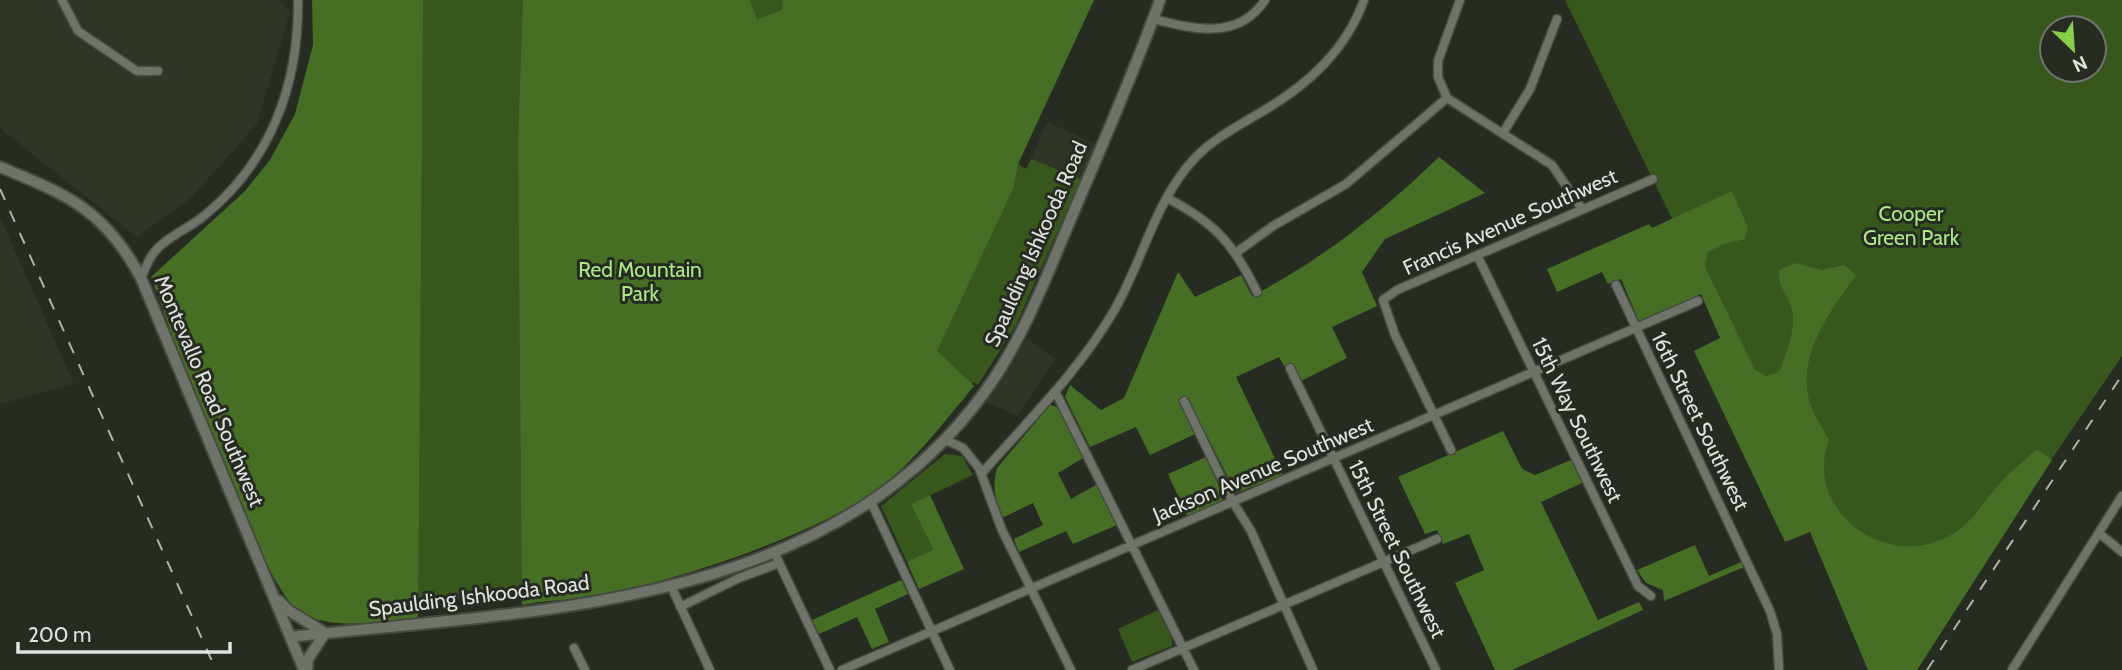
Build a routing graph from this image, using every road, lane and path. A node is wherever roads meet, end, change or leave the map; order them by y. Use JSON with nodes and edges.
{"nodes":[{"id":1,"x":62,"y":0,"type":"edge"},
{"id":2,"x":298,"y":0,"type":"edge"},
{"id":3,"x":1160,"y":0,"type":"edge"},
{"id":4,"x":1265,"y":0,"type":"edge"},
{"id":5,"x":1364,"y":0,"type":"edge"},
{"id":6,"x":1460,"y":0,"type":"edge"},
{"id":7,"x":1153,"y":19,"type":"junction"},
{"id":8,"x":1557,"y":19,"type":"dead end"},
{"id":9,"x":159,"y":71,"type":"dead end"},
{"id":10,"x":1447,"y":98,"type":"junction"},
{"id":11,"x":1503,"y":133,"type":"junction"},
{"id":12,"x":0,"y":167,"type":"edge"},
{"id":13,"x":1653,"y":179,"type":"dead end"},
{"id":14,"x":1167,"y":198,"type":"junction"},
{"id":15,"x":1582,"y":209,"type":"junction"},
{"id":16,"x":1237,"y":252,"type":"junction"},
{"id":17,"x":1477,"y":255,"type":"junction"},
{"id":18,"x":141,"y":278,"type":"junction"},
{"id":19,"x":1616,"y":285,"type":"dead end"},
{"id":20,"x":1257,"y":292,"type":"dead end"},
{"id":21,"x":1698,"y":301,"type":"dead end"},
{"id":22,"x":1636,"y":328,"type":"junction"},
{"id":23,"x":1290,"y":368,"type":"dead end"},
{"id":24,"x":1534,"y":372,"type":"junction"},
{"id":25,"x":1055,"y":391,"type":"junction"},
{"id":26,"x":1184,"y":401,"type":"dead end"},
{"id":27,"x":1434,"y":415,"type":"junction"},
{"id":28,"x":946,"y":440,"type":"junction"},
{"id":29,"x":1451,"y":450,"type":"dead end"},
{"id":30,"x":1334,"y":459,"type":"junction"},
{"id":31,"x":982,"y":473,"type":"junction"},
{"id":32,"x":2122,"y":496,"type":"edge"},
{"id":33,"x":871,"y":502,"type":"junction"},
{"id":34,"x":1233,"y":502,"type":"junction"},
{"id":35,"x":2099,"y":533,"type":"junction"},
{"id":36,"x":1437,"y":539,"type":"dead end"},
{"id":37,"x":1132,"y":546,"type":"junction"},
{"id":38,"x":2122,"y":552,"type":"edge"},
{"id":39,"x":776,"y":557,"type":"junction"},
{"id":40,"x":1384,"y":562,"type":"junction"},
{"id":41,"x":671,"y":586,"type":"junction"},
{"id":42,"x":1032,"y":589,"type":"junction"},
{"id":43,"x":273,"y":595,"type":"junction"},
{"id":44,"x":1651,"y":596,"type":"dead end"},
{"id":45,"x":1283,"y":606,"type":"junction"},
{"id":46,"x":680,"y":607,"type":"junction"},
{"id":47,"x":933,"y":631,"type":"junction"},
{"id":48,"x":325,"y":633,"type":"junction"},
{"id":49,"x":290,"y":637,"type":"junction"},
{"id":50,"x":574,"y":648,"type":"dead end"},
{"id":51,"x":1183,"y":648,"type":"junction"},
{"id":52,"x":306,"y":670,"type":"edge"},
{"id":53,"x":585,"y":670,"type":"edge"},
{"id":54,"x":710,"y":670,"type":"edge"},
{"id":55,"x":830,"y":670,"type":"edge"},
{"id":56,"x":842,"y":670,"type":"edge"},
{"id":57,"x":950,"y":670,"type":"edge"},
{"id":58,"x":1071,"y":670,"type":"edge"},
{"id":59,"x":1132,"y":670,"type":"edge"},
{"id":60,"x":1194,"y":670,"type":"edge"},
{"id":61,"x":1313,"y":670,"type":"edge"},
{"id":62,"x":1436,"y":670,"type":"edge"},
{"id":63,"x":1779,"y":670,"type":"edge"},
{"id":64,"x":2013,"y":670,"type":"edge"}],
"edges":[{"from":1,"to":9,"type":"street"},
{"from":2,"to":18,"type":"street"},
{"from":3,"to":7,"type":"street","name":"Spaulding Ishkooda Road"},
{"from":4,"to":7,"type":"street"},
{"from":5,"to":14,"type":"street"},
{"from":6,"to":10,"type":"street"},
{"from":7,"to":28,"type":"street","name":"Spaulding Ishkooda Road"},
{"from":8,"to":11,"type":"street"},
{"from":10,"to":11,"type":"street"},
{"from":10,"to":16,"type":"street"},
{"from":11,"to":15,"type":"street"},
{"from":12,"to":18,"type":"street","name":"Montevallo Road Southwest"},
{"from":13,"to":15,"type":"street","name":"Francis Avenue Southwest"},
{"from":14,"to":16,"type":"street"},
{"from":14,"to":25,"type":"street"},
{"from":15,"to":17,"type":"street","name":"Francis Avenue Southwest"},
{"from":16,"to":20,"type":"street"},
{"from":17,"to":24,"type":"street","name":"15th Way Southwest"},
{"from":17,"to":27,"type":"street","name":"Francis Avenue Southwest"},
{"from":18,"to":43,"type":"street","name":"Montevallo Road Southwest"},
{"from":19,"to":22,"type":"street","name":"16th Street Southwest"},
{"from":21,"to":22,"type":"street","name":"Jackson Avenue Southwest"},
{"from":22,"to":24,"type":"street","name":"Jackson Avenue Southwest"},
{"from":22,"to":63,"type":"street","name":"16th Street Southwest"},
{"from":23,"to":30,"type":"street","name":"15th Street Southwest"},
{"from":24,"to":27,"type":"street","name":"Jackson Avenue Southwest"},
{"from":24,"to":44,"type":"street","name":"15th Way Southwest"},
{"from":25,"to":31,"type":"street"},
{"from":25,"to":37,"type":"street"},
{"from":26,"to":34,"type":"street"},
{"from":27,"to":29,"type":"street"},
{"from":27,"to":30,"type":"street","name":"Jackson Avenue Southwest"},
{"from":28,"to":31,"type":"street"},
{"from":28,"to":33,"type":"street","name":"Spaulding Ishkooda Road"},
{"from":30,"to":34,"type":"street","name":"Jackson Avenue Southwest"},
{"from":30,"to":40,"type":"street","name":"15th Street Southwest"},
{"from":31,"to":42,"type":"street"},
{"from":32,"to":35,"type":"street"},
{"from":33,"to":39,"type":"street","name":"Spaulding Ishkooda Road"},
{"from":33,"to":47,"type":"street"},
{"from":34,"to":37,"type":"street","name":"Jackson Avenue Southwest"},
{"from":34,"to":45,"type":"street"},
{"from":35,"to":38,"type":"street"},
{"from":35,"to":64,"type":"street"},
{"from":36,"to":40,"type":"street"},
{"from":37,"to":42,"type":"street","name":"Jackson Avenue Southwest"},
{"from":37,"to":51,"type":"street"},
{"from":39,"to":41,"type":"street","name":"Spaulding Ishkooda Road"},
{"from":39,"to":46,"type":"street"},
{"from":39,"to":55,"type":"street"},
{"from":40,"to":45,"type":"street"},
{"from":40,"to":62,"type":"street","name":"15th Street Southwest"},
{"from":41,"to":46,"type":"street"},
{"from":41,"to":48,"type":"street","name":"Spaulding Ishkooda Road"},
{"from":42,"to":47,"type":"street","name":"Jackson Avenue Southwest"},
{"from":42,"to":58,"type":"street"},
{"from":43,"to":48,"type":"street"},
{"from":43,"to":49,"type":"street","name":"Montevallo Road Southwest"},
{"from":45,"to":51,"type":"street"},
{"from":45,"to":61,"type":"street"},
{"from":46,"to":54,"type":"street"},
{"from":47,"to":56,"type":"street","name":"Jackson Avenue Southwest"},
{"from":47,"to":57,"type":"street"},
{"from":48,"to":49,"type":"street","name":"Spaulding Ishkooda Road"},
{"from":48,"to":52,"type":"street"},
{"from":49,"to":52,"type":"street","name":"Montevallo Road Southwest"},
{"from":50,"to":53,"type":"street"},
{"from":51,"to":59,"type":"street"},
{"from":51,"to":60,"type":"street"}]}
